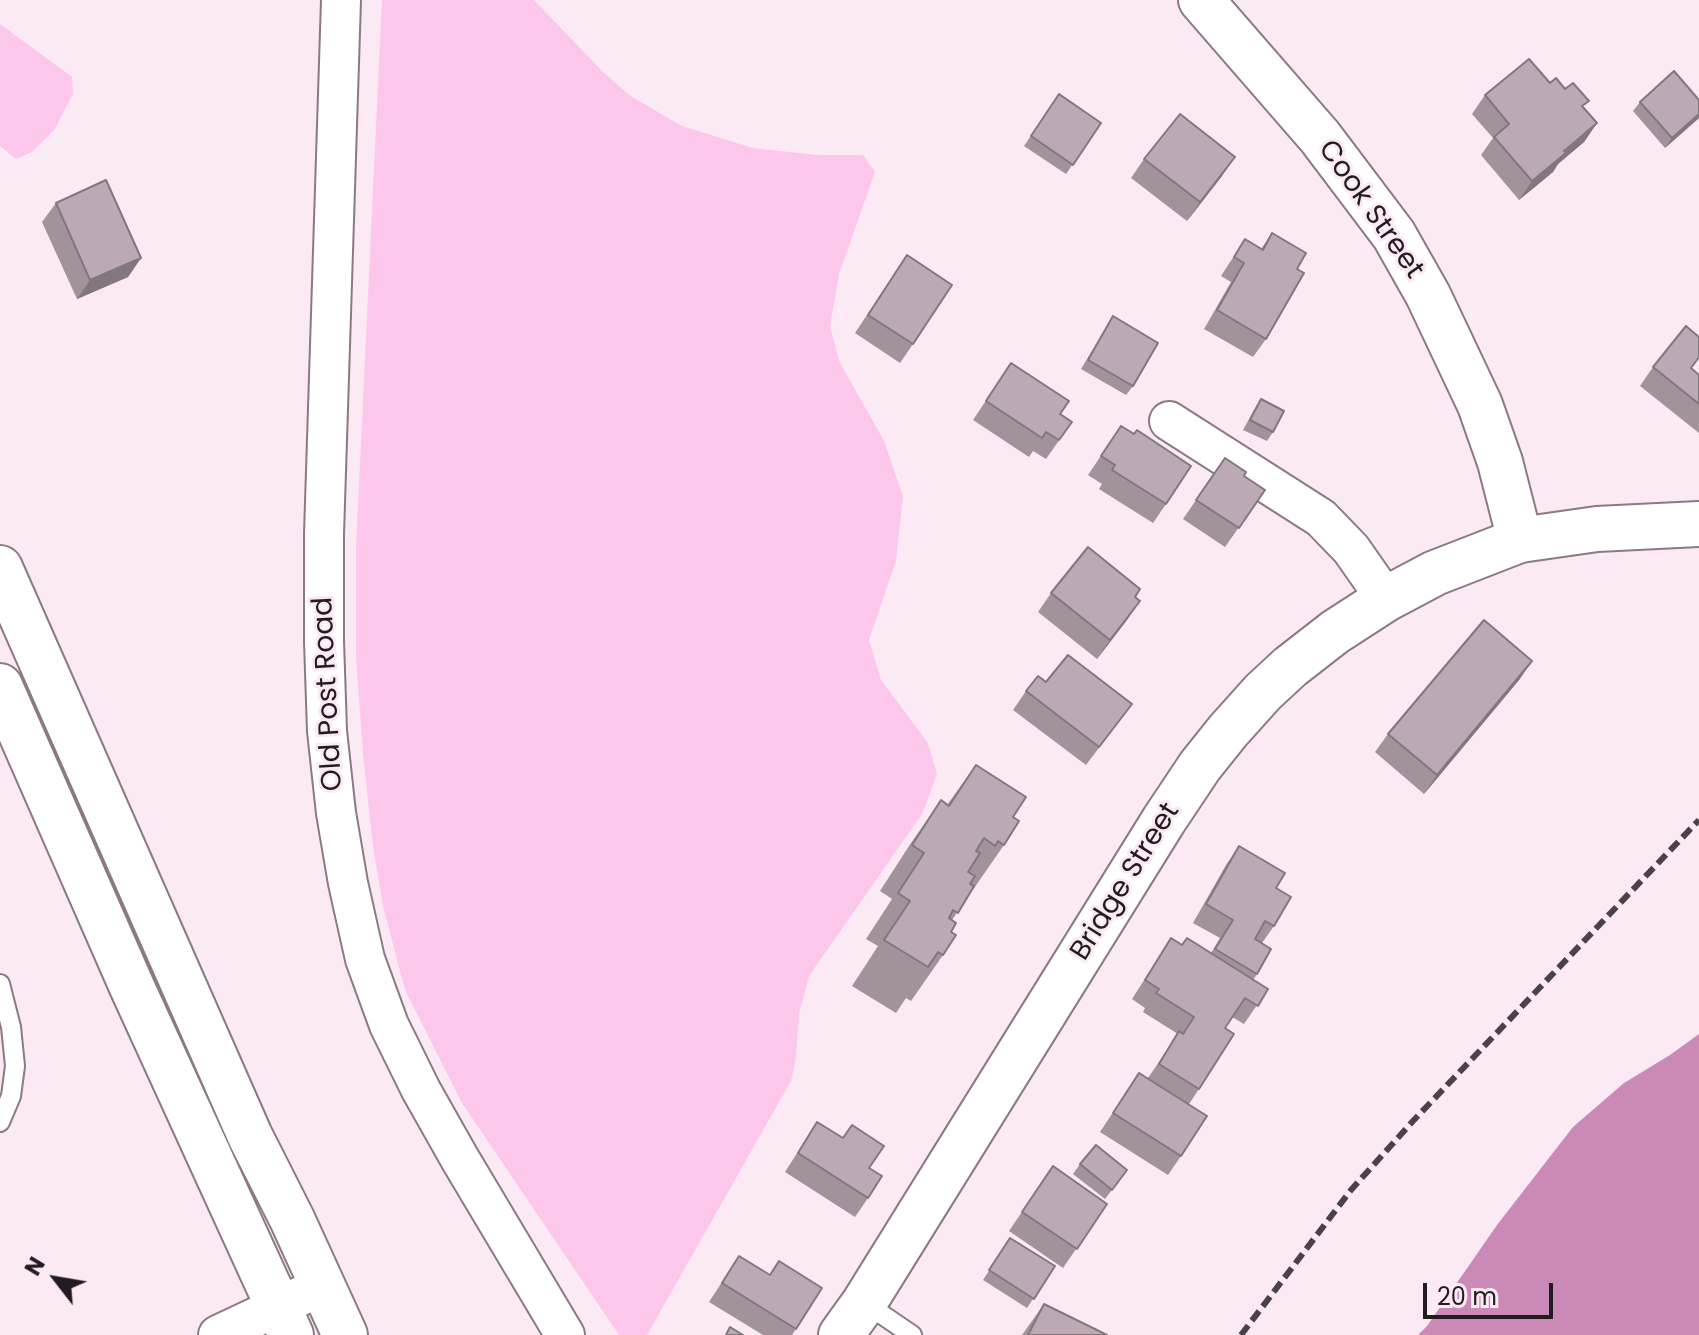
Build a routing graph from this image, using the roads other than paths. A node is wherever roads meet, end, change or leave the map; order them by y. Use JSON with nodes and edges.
{"nodes":[{"id":1,"x":341,"y":0,"type":"edge"},
{"id":2,"x":1201,"y":0,"type":"edge"},
{"id":3,"x":1169,"y":421,"type":"dead end"},
{"id":4,"x":1699,"y":524,"type":"edge"},
{"id":5,"x":1520,"y":540,"type":"junction"},
{"id":6,"x":0,"y":568,"type":"edge"},
{"id":7,"x":1386,"y":599,"type":"junction"},
{"id":8,"x":0,"y":686,"type":"edge"},
{"id":9,"x":0,"y":984,"type":"edge"},
{"id":10,"x":0,"y":1122,"type":"edge"},
{"id":11,"x":322,"y":1286,"type":"junction"},
{"id":12,"x":852,"y":1319,"type":"edge"},
{"id":13,"x":284,"y":1321,"type":"edge"},
{"id":14,"x":218,"y":1335,"type":"edge"},
{"id":15,"x":345,"y":1335,"type":"edge"},
{"id":16,"x":565,"y":1335,"type":"edge"},
{"id":17,"x":912,"y":1335,"type":"edge"}],
"edges":[{"from":1,"to":16,"type":"street","name":"Old Post Road"},
{"from":2,"to":5,"type":"main road","name":"Cook Street"},
{"from":3,"to":7,"type":"street"},
{"from":4,"to":5,"type":"main road","name":"Bridge Street"},
{"from":5,"to":7,"type":"main road","name":"Bridge Street"},
{"from":6,"to":11,"type":"main road"},
{"from":7,"to":12,"type":"main road","name":"Bridge Street"},
{"from":8,"to":13,"type":"main road"},
{"from":9,"to":10,"type":"lane"},
{"from":11,"to":13,"type":"street"},
{"from":11,"to":15,"type":"main road"},
{"from":12,"to":17,"type":"lane"},
{"from":13,"to":14,"type":"street"}]}
